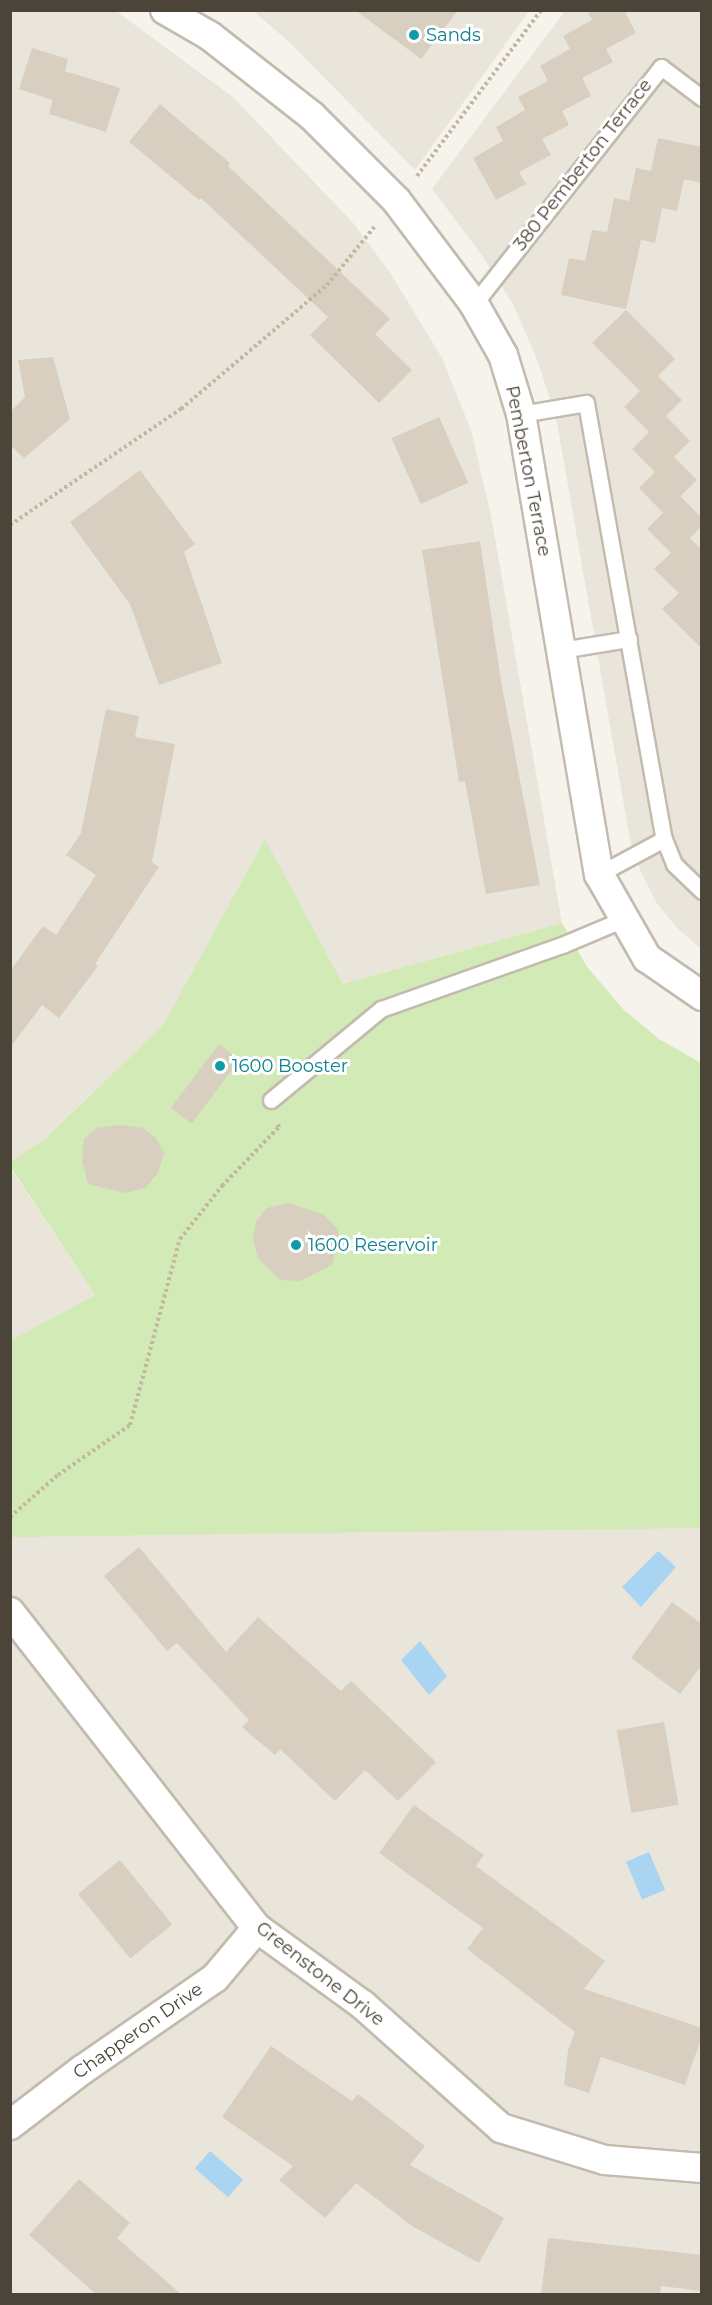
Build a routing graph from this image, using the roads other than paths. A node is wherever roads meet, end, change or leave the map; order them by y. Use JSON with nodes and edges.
{"nodes":[{"id":1,"x":165,"y":10,"type":"edge"},
{"id":2,"x":702,"y":98,"type":"edge"},
{"id":3,"x":474,"y":304,"type":"junction"},
{"id":4,"x":521,"y":414,"type":"junction"},
{"id":5,"x":629,"y":639,"type":"junction"},
{"id":6,"x":561,"y":650,"type":"junction"},
{"id":7,"x":664,"y":839,"type":"junction"},
{"id":8,"x":599,"y":874,"type":"junction"},
{"id":9,"x":702,"y":891,"type":"edge"},
{"id":10,"x":624,"y":919,"type":"junction"},
{"id":11,"x":702,"y":996,"type":"edge"},
{"id":12,"x":271,"y":1100,"type":"road end"},
{"id":13,"x":10,"y":1612,"type":"edge"},
{"id":14,"x":257,"y":1928,"type":"junction"},
{"id":15,"x":10,"y":2125,"type":"edge"},
{"id":16,"x":702,"y":2168,"type":"edge"}],
"edges":[{"from":1,"to":3,"type":"street","name":"Pemberton Terrace"},
{"from":2,"to":3,"type":"lane","name":"380 Pemberton Terrace"},
{"from":3,"to":4,"type":"street","name":"Pemberton Terrace"},
{"from":4,"to":5,"type":"lane"},
{"from":4,"to":6,"type":"street","name":"Pemberton Terrace"},
{"from":5,"to":6,"type":"lane"},
{"from":5,"to":7,"type":"lane"},
{"from":6,"to":8,"type":"street","name":"Pemberton Terrace"},
{"from":7,"to":8,"type":"lane"},
{"from":7,"to":9,"type":"lane"},
{"from":8,"to":10,"type":"street","name":"Pemberton Terrace"},
{"from":10,"to":11,"type":"street","name":"Pemberton Terrace"},
{"from":10,"to":12,"type":"lane"},
{"from":13,"to":14,"type":"street","name":"Greenstone Drive"},
{"from":14,"to":15,"type":"street","name":"Chapperon Drive"},
{"from":14,"to":16,"type":"street","name":"Greenstone Drive"}]}
